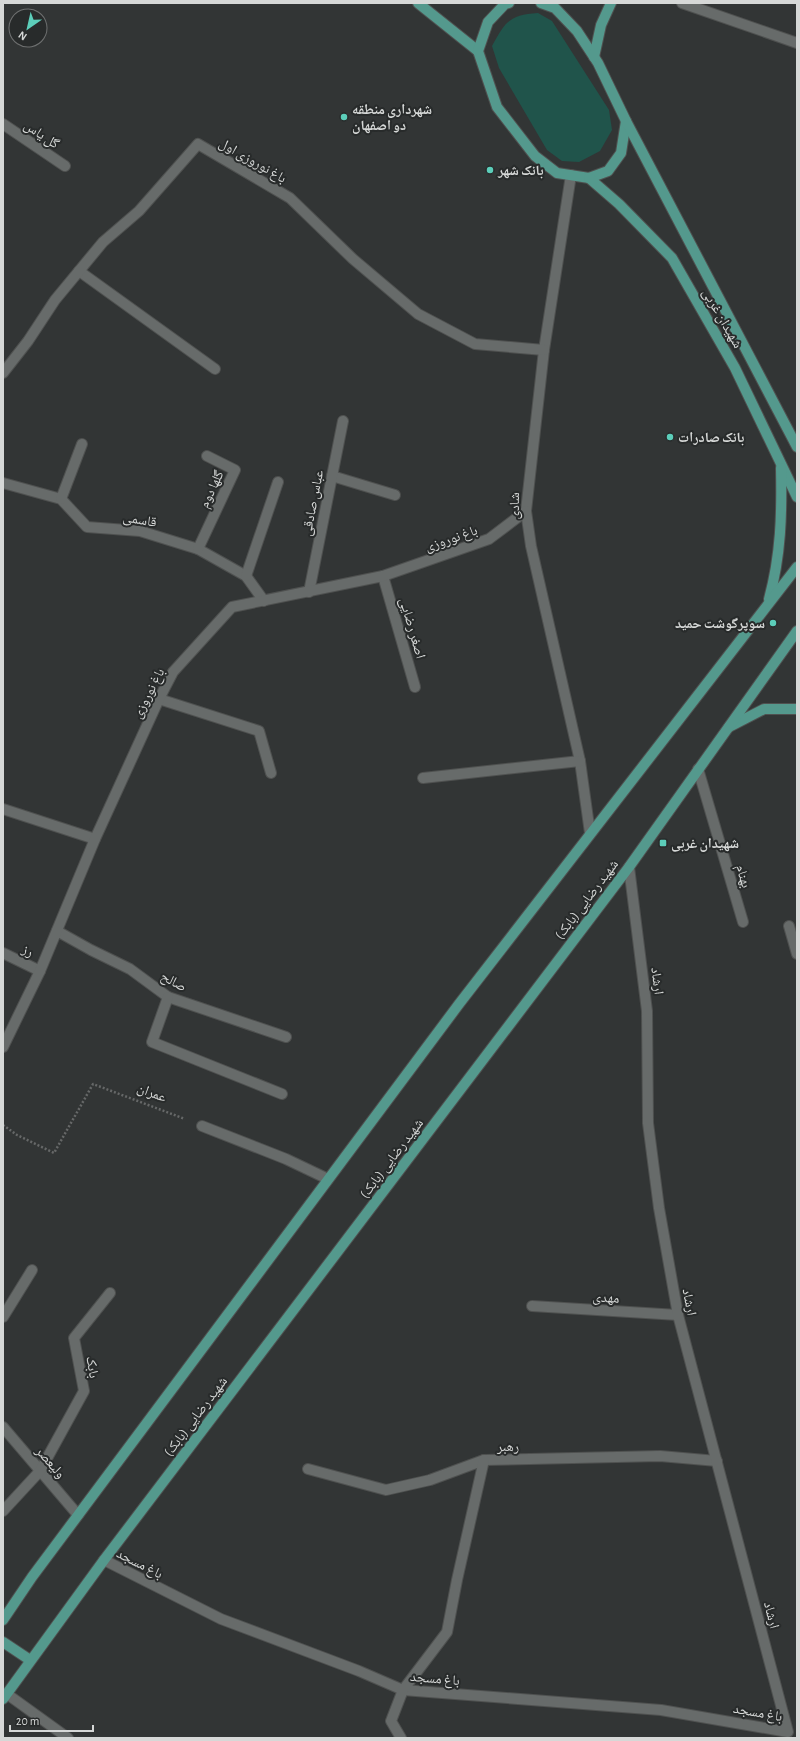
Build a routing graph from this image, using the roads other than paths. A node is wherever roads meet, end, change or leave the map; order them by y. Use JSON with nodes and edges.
{"nodes":[{"id":1,"x":418,"y":3,"type":"edge"},
{"id":2,"x":506,"y":3,"type":"edge"},
{"id":3,"x":541,"y":3,"type":"edge"},
{"id":4,"x":611,"y":3,"type":"edge"},
{"id":5,"x":682,"y":3,"type":"edge"},
{"id":6,"x":797,"y":42,"type":"edge"},
{"id":7,"x":478,"y":51,"type":"junction"},
{"id":8,"x":594,"y":57,"type":"junction"},
{"id":9,"x":626,"y":121,"type":"junction"},
{"id":10,"x":3,"y":124,"type":"edge"},
{"id":11,"x":66,"y":166,"type":"dead end"},
{"id":12,"x":571,"y":175,"type":"junction"},
{"id":13,"x":589,"y":178,"type":"junction"},
{"id":14,"x":79,"y":271,"type":"junction"},
{"id":15,"x":544,"y":350,"type":"junction"},
{"id":16,"x":215,"y":369,"type":"dead end"},
{"id":17,"x":3,"y":373,"type":"edge"},
{"id":18,"x":343,"y":421,"type":"dead end"},
{"id":19,"x":785,"y":425,"type":"junction"},
{"id":20,"x":797,"y":430,"type":"edge"},
{"id":21,"x":82,"y":444,"type":"dead end"},
{"id":22,"x":797,"y":447,"type":"edge"},
{"id":23,"x":207,"y":456,"type":"dead end"},
{"id":24,"x":781,"y":464,"type":"junction"},
{"id":25,"x":332,"y":476,"type":"junction"},
{"id":26,"x":3,"y":482,"type":"edge"},
{"id":27,"x":278,"y":482,"type":"dead end"},
{"id":28,"x":395,"y":495,"type":"dead end"},
{"id":29,"x":797,"y":497,"type":"edge"},
{"id":30,"x":61,"y":499,"type":"junction"},
{"id":31,"x":526,"y":511,"type":"junction"},
{"id":32,"x":198,"y":548,"type":"junction"},
{"id":33,"x":797,"y":567,"type":"edge"},
{"id":34,"x":246,"y":576,"type":"junction"},
{"id":35,"x":383,"y":576,"type":"junction"},
{"id":36,"x":309,"y":592,"type":"junction"},
{"id":37,"x":264,"y":601,"type":"junction"},
{"id":38,"x":768,"y":605,"type":"junction"},
{"id":39,"x":797,"y":631,"type":"edge"},
{"id":40,"x":415,"y":687,"type":"dead end"},
{"id":41,"x":159,"y":699,"type":"junction"},
{"id":42,"x":797,"y":709,"type":"edge"},
{"id":43,"x":727,"y":728,"type":"junction"},
{"id":44,"x":580,"y":761,"type":"junction"},
{"id":45,"x":698,"y":769,"type":"junction"},
{"id":46,"x":271,"y":773,"type":"dead end"},
{"id":47,"x":423,"y":778,"type":"dead end"},
{"id":48,"x":3,"y":809,"type":"edge"},
{"id":49,"x":590,"y":833,"type":"junction"},
{"id":50,"x":95,"y":839,"type":"junction"},
{"id":51,"x":629,"y":867,"type":"junction"},
{"id":52,"x":743,"y":922,"type":"dead end"},
{"id":53,"x":789,"y":926,"type":"dead end"},
{"id":54,"x":57,"y":931,"type":"junction"},
{"id":55,"x":3,"y":953,"type":"edge"},
{"id":56,"x":797,"y":954,"type":"edge"},
{"id":57,"x":40,"y":971,"type":"junction"},
{"id":58,"x":168,"y":997,"type":"junction"},
{"id":59,"x":286,"y":1036,"type":"dead end"},
{"id":60,"x":3,"y":1048,"type":"edge"},
{"id":61,"x":282,"y":1094,"type":"dead end"},
{"id":62,"x":202,"y":1126,"type":"road end"},
{"id":63,"x":328,"y":1179,"type":"junction"},
{"id":64,"x":32,"y":1270,"type":"dead end"},
{"id":65,"x":110,"y":1293,"type":"dead end"},
{"id":66,"x":532,"y":1306,"type":"dead end"},
{"id":67,"x":678,"y":1315,"type":"junction"},
{"id":68,"x":3,"y":1317,"type":"edge"},
{"id":69,"x":3,"y":1427,"type":"edge"},
{"id":70,"x":484,"y":1460,"type":"junction"},
{"id":71,"x":716,"y":1461,"type":"junction"},
{"id":72,"x":308,"y":1469,"type":"dead end"},
{"id":73,"x":40,"y":1471,"type":"junction"},
{"id":74,"x":3,"y":1510,"type":"edge"},
{"id":75,"x":78,"y":1515,"type":"junction"},
{"id":76,"x":104,"y":1560,"type":"junction"},
{"id":77,"x":3,"y":1620,"type":"edge"},
{"id":78,"x":3,"y":1642,"type":"edge"},
{"id":79,"x":30,"y":1660,"type":"junction"},
{"id":80,"x":403,"y":1690,"type":"junction"},
{"id":81,"x":5,"y":1696,"type":"edge"},
{"id":82,"x":788,"y":1732,"type":"joint"},
{"id":83,"x":68,"y":1738,"type":"edge"},
{"id":84,"x":401,"y":1738,"type":"edge"}],
"edges":[{"from":1,"to":7,"type":"main road"},
{"from":2,"to":7,"type":"main road"},
{"from":3,"to":8,"type":"main road","name":"شهیدان غربی"},
{"from":4,"to":8,"type":"main road"},
{"from":5,"to":6,"type":"street"},
{"from":7,"to":12,"type":"main road"},
{"from":8,"to":9,"type":"main road","name":"شهیدان غربی"},
{"from":9,"to":13,"type":"main road"},
{"from":9,"to":19,"type":"main road","name":"شهیدان غربی"},
{"from":10,"to":11,"type":"street","name":"گل یاس"},
{"from":12,"to":13,"type":"main road"},
{"from":12,"to":15,"type":"street","name":"شادی"},
{"from":13,"to":24,"type":"main road","name":"شهیدان غربی"},
{"from":14,"to":15,"type":"street","name":"باغ نوروزی اول"},
{"from":14,"to":16,"type":"street"},
{"from":14,"to":17,"type":"street","name":"باغ نوروزی اول"},
{"from":15,"to":31,"type":"street","name":"شادی"},
{"from":18,"to":25,"type":"street","name":"عباس صادقی"},
{"from":19,"to":20,"type":"main road"},
{"from":19,"to":22,"type":"main road","name":"شهیدان غربی"},
{"from":21,"to":30,"type":"street"},
{"from":23,"to":32,"type":"street","name":"گلها دوم"},
{"from":24,"to":29,"type":"main road","name":"شهیدان غربی"},
{"from":24,"to":38,"type":"main road"},
{"from":25,"to":28,"type":"street"},
{"from":25,"to":36,"type":"street","name":"عباس صادقی"},
{"from":26,"to":30,"type":"street"},
{"from":27,"to":34,"type":"street"},
{"from":30,"to":32,"type":"street","name":"قاسمی"},
{"from":31,"to":35,"type":"street","name":"باغ نوروزی"},
{"from":31,"to":44,"type":"street","name":"شادی"},
{"from":32,"to":34,"type":"street","name":"قاسمی"},
{"from":33,"to":38,"type":"main road"},
{"from":34,"to":37,"type":"street","name":"قاسمی"},
{"from":35,"to":36,"type":"street","name":"باغ نوروزی"},
{"from":35,"to":40,"type":"street","name":"اصغر رضایی"},
{"from":36,"to":37,"type":"street","name":"باغ نوروزی"},
{"from":37,"to":41,"type":"street","name":"باغ نوروزی"},
{"from":38,"to":49,"type":"main road"},
{"from":39,"to":43,"type":"main road","name":"شهید رضایی (بابک)"},
{"from":41,"to":46,"type":"street"},
{"from":41,"to":50,"type":"street","name":"باغ نوروزی"},
{"from":42,"to":43,"type":"main road"},
{"from":43,"to":45,"type":"main road","name":"شهید رضایی (بابک)"},
{"from":44,"to":47,"type":"street"},
{"from":44,"to":49,"type":"street","name":"شادی"},
{"from":45,"to":51,"type":"main road","name":"شهید رضایی (بابک)"},
{"from":45,"to":52,"type":"street","name":"بهنام"},
{"from":48,"to":50,"type":"street"},
{"from":49,"to":63,"type":"main road"},
{"from":50,"to":54,"type":"street","name":"باغ نوروزی"},
{"from":51,"to":67,"type":"street","name":"ارشاد"},
{"from":51,"to":76,"type":"main road","name":"شهید رضایی (بابک)"},
{"from":53,"to":56,"type":"street"},
{"from":54,"to":57,"type":"street","name":"باغ نوروزی"},
{"from":54,"to":58,"type":"street","name":"صالح"},
{"from":55,"to":57,"type":"street","name":"رز"},
{"from":57,"to":60,"type":"street","name":"باغ نوروزی"},
{"from":58,"to":59,"type":"street","name":"صالح"},
{"from":58,"to":61,"type":"street"},
{"from":62,"to":63,"type":"street"},
{"from":63,"to":75,"type":"main road"},
{"from":64,"to":68,"type":"street"},
{"from":65,"to":73,"type":"street","name":"بابک"},
{"from":66,"to":67,"type":"street","name":"مهدی"},
{"from":67,"to":71,"type":"street","name":"ارشاد"},
{"from":69,"to":73,"type":"street","name":"ولیعصر"},
{"from":70,"to":71,"type":"street","name":"رهبر"},
{"from":70,"to":72,"type":"street","name":"رهبر"},
{"from":70,"to":80,"type":"street"},
{"from":71,"to":82,"type":"street","name":"ارشاد"},
{"from":73,"to":74,"type":"street","name":"بابک"},
{"from":73,"to":75,"type":"street","name":"ولیعصر"},
{"from":75,"to":77,"type":"main road"},
{"from":76,"to":79,"type":"main road","name":"شهید رضایی (بابک)"},
{"from":76,"to":80,"type":"street","name":"باغ مسجد"},
{"from":78,"to":79,"type":"main road"},
{"from":79,"to":81,"type":"main road","name":"شهید رضایی (بابک)"},
{"from":80,"to":82,"type":"street","name":"باغ مسجد"},
{"from":80,"to":84,"type":"street"},
{"from":81,"to":83,"type":"street"}]}
